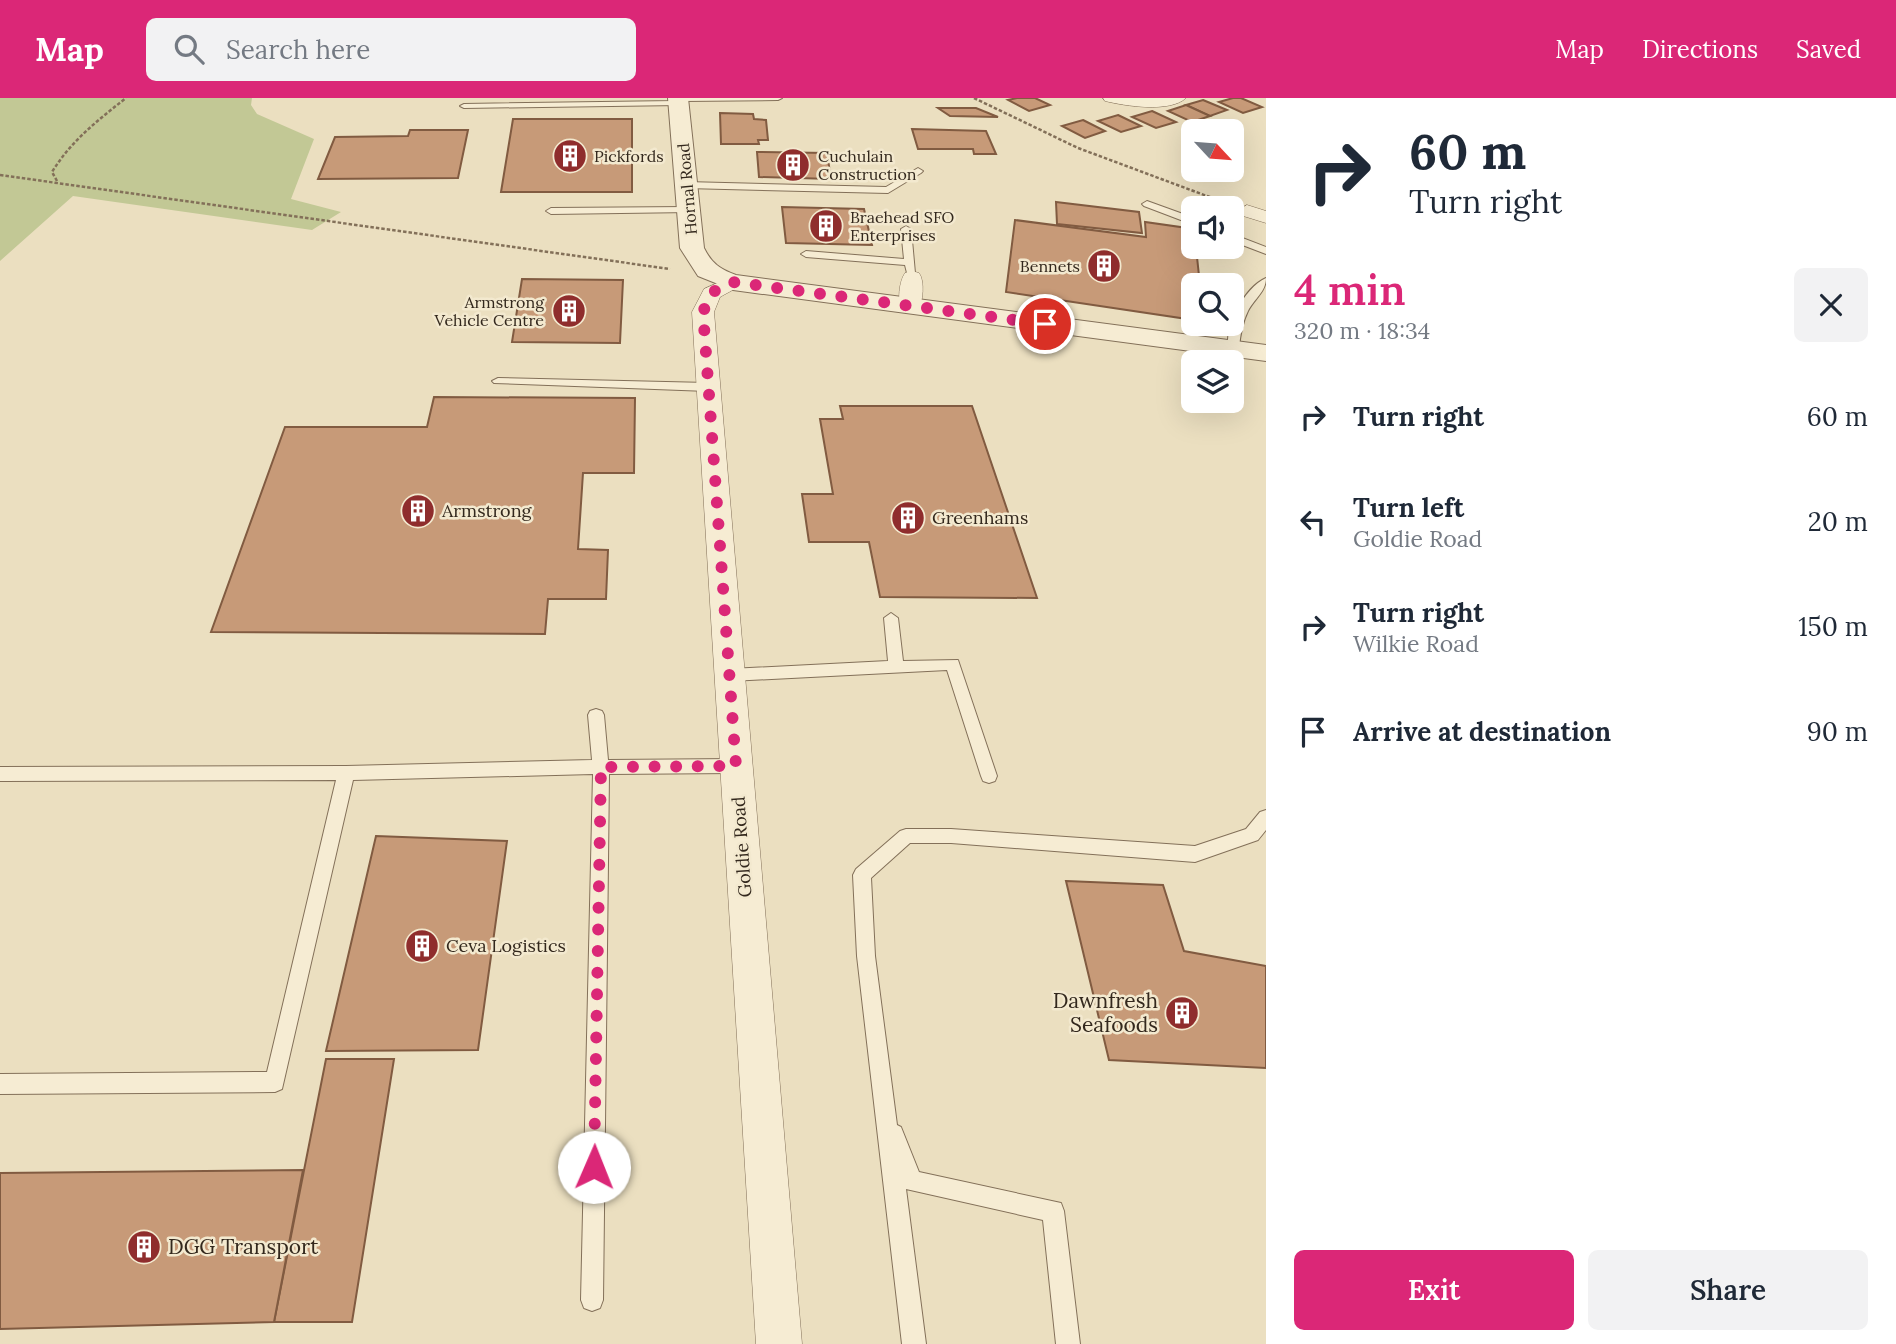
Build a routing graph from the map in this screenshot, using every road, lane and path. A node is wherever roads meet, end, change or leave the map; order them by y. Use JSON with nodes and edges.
{"nodes":[{"id":1,"x":126,"y":98,"type":"edge"},
{"id":2,"x":778,"y":98,"type":"edge"},
{"id":3,"x":908,"y":98,"type":"edge"},
{"id":4,"x":920,"y":98,"type":"edge"},
{"id":5,"x":974,"y":98,"type":"edge"},
{"id":6,"x":1111,"y":98,"type":"edge"},
{"id":7,"x":1178,"y":98,"type":"edge"},
{"id":8,"x":679,"y":100,"type":"edge"},
{"id":9,"x":464,"y":106,"type":"dead end"},
{"id":10,"x":918,"y":171,"type":"dead end"},
{"id":11,"x":0,"y":175,"type":"edge"},
{"id":12,"x":58,"y":182,"type":"junction"},
{"id":13,"x":686,"y":185,"type":"junction"},
{"id":14,"x":1147,"y":204,"type":"dead end"},
{"id":15,"x":688,"y":210,"type":"junction"},
{"id":16,"x":551,"y":211,"type":"dead end"},
{"id":17,"x":1247,"y":211,"type":"joint"},
{"id":18,"x":1181,"y":217,"type":"edge"},
{"id":19,"x":1266,"y":218,"type":"edge"},
{"id":20,"x":906,"y":229,"type":"dead end"},
{"id":21,"x":1244,"y":242,"type":"edge"},
{"id":22,"x":1266,"y":251,"type":"edge"},
{"id":23,"x":806,"y":254,"type":"dead end"},
{"id":24,"x":911,"y":269,"type":"junction"},
{"id":25,"x":721,"y":278,"type":"junction"},
{"id":26,"x":1266,"y":281,"type":"edge"},
{"id":27,"x":910,"y":306,"type":"junction"},
{"id":28,"x":1233,"y":349,"type":"junction"},
{"id":29,"x":1266,"y":353,"type":"edge"},
{"id":30,"x":498,"y":381,"type":"dead end"},
{"id":31,"x":709,"y":387,"type":"junction"},
{"id":32,"x":891,"y":618,"type":"dead end"},
{"id":33,"x":896,"y":667,"type":"junction"},
{"id":34,"x":730,"y":675,"type":"junction"},
{"id":35,"x":596,"y":715,"type":"dead end"},
{"id":36,"x":736,"y":766,"type":"junction"},
{"id":37,"x":601,"y":767,"type":"junction"},
{"id":38,"x":346,"y":773,"type":"junction"},
{"id":39,"x":0,"y":774,"type":"edge"},
{"id":40,"x":989,"y":776,"type":"dead end"},
{"id":41,"x":1266,"y":817,"type":"edge"},
{"id":42,"x":0,"y":1084,"type":"edge"},
{"id":43,"x":884,"y":1109,"type":"junction"},
{"id":44,"x":592,"y":1300,"type":"dead end"},
{"id":45,"x":779,"y":1344,"type":"edge"},
{"id":46,"x":914,"y":1344,"type":"edge"},
{"id":47,"x":1068,"y":1344,"type":"edge"}],
"edges":[{"from":1,"to":12,"type":"path"},
{"from":2,"to":8,"type":"lane"},
{"from":3,"to":4,"type":"lane"},
{"from":5,"to":17,"type":"path"},
{"from":6,"to":7,"type":"street"},
{"from":8,"to":9,"type":"lane"},
{"from":8,"to":13,"type":"street","name":"Hornal Road"},
{"from":10,"to":13,"type":"lane"},
{"from":11,"to":12,"type":"path"},
{"from":12,"to":25,"type":"path"},
{"from":13,"to":15,"type":"street","name":"Hornal Road"},
{"from":14,"to":18,"type":"lane"},
{"from":15,"to":16,"type":"lane"},
{"from":15,"to":25,"type":"street","name":"Hornal Road"},
{"from":17,"to":19,"type":"street"},
{"from":20,"to":24,"type":"lane"},
{"from":21,"to":22,"type":"lane"},
{"from":23,"to":24,"type":"lane"},
{"from":24,"to":27,"type":"street"},
{"from":25,"to":27,"type":"street"},
{"from":25,"to":31,"type":"street","name":"Goldie Road"},
{"from":26,"to":28,"type":"lane"},
{"from":27,"to":28,"type":"street"},
{"from":28,"to":29,"type":"street"},
{"from":30,"to":31,"type":"lane"},
{"from":31,"to":34,"type":"street","name":"Goldie Road"},
{"from":32,"to":33,"type":"lane"},
{"from":33,"to":34,"type":"lane"},
{"from":33,"to":40,"type":"lane"},
{"from":34,"to":36,"type":"street","name":"Goldie Road"},
{"from":35,"to":37,"type":"lane"},
{"from":36,"to":37,"type":"lane"},
{"from":36,"to":45,"type":"street","name":"Goldie Road"},
{"from":37,"to":38,"type":"lane"},
{"from":37,"to":44,"type":"lane"},
{"from":38,"to":39,"type":"lane"},
{"from":38,"to":42,"type":"lane"},
{"from":41,"to":43,"type":"lane"},
{"from":43,"to":46,"type":"lane"},
{"from":43,"to":47,"type":"lane"}]}
